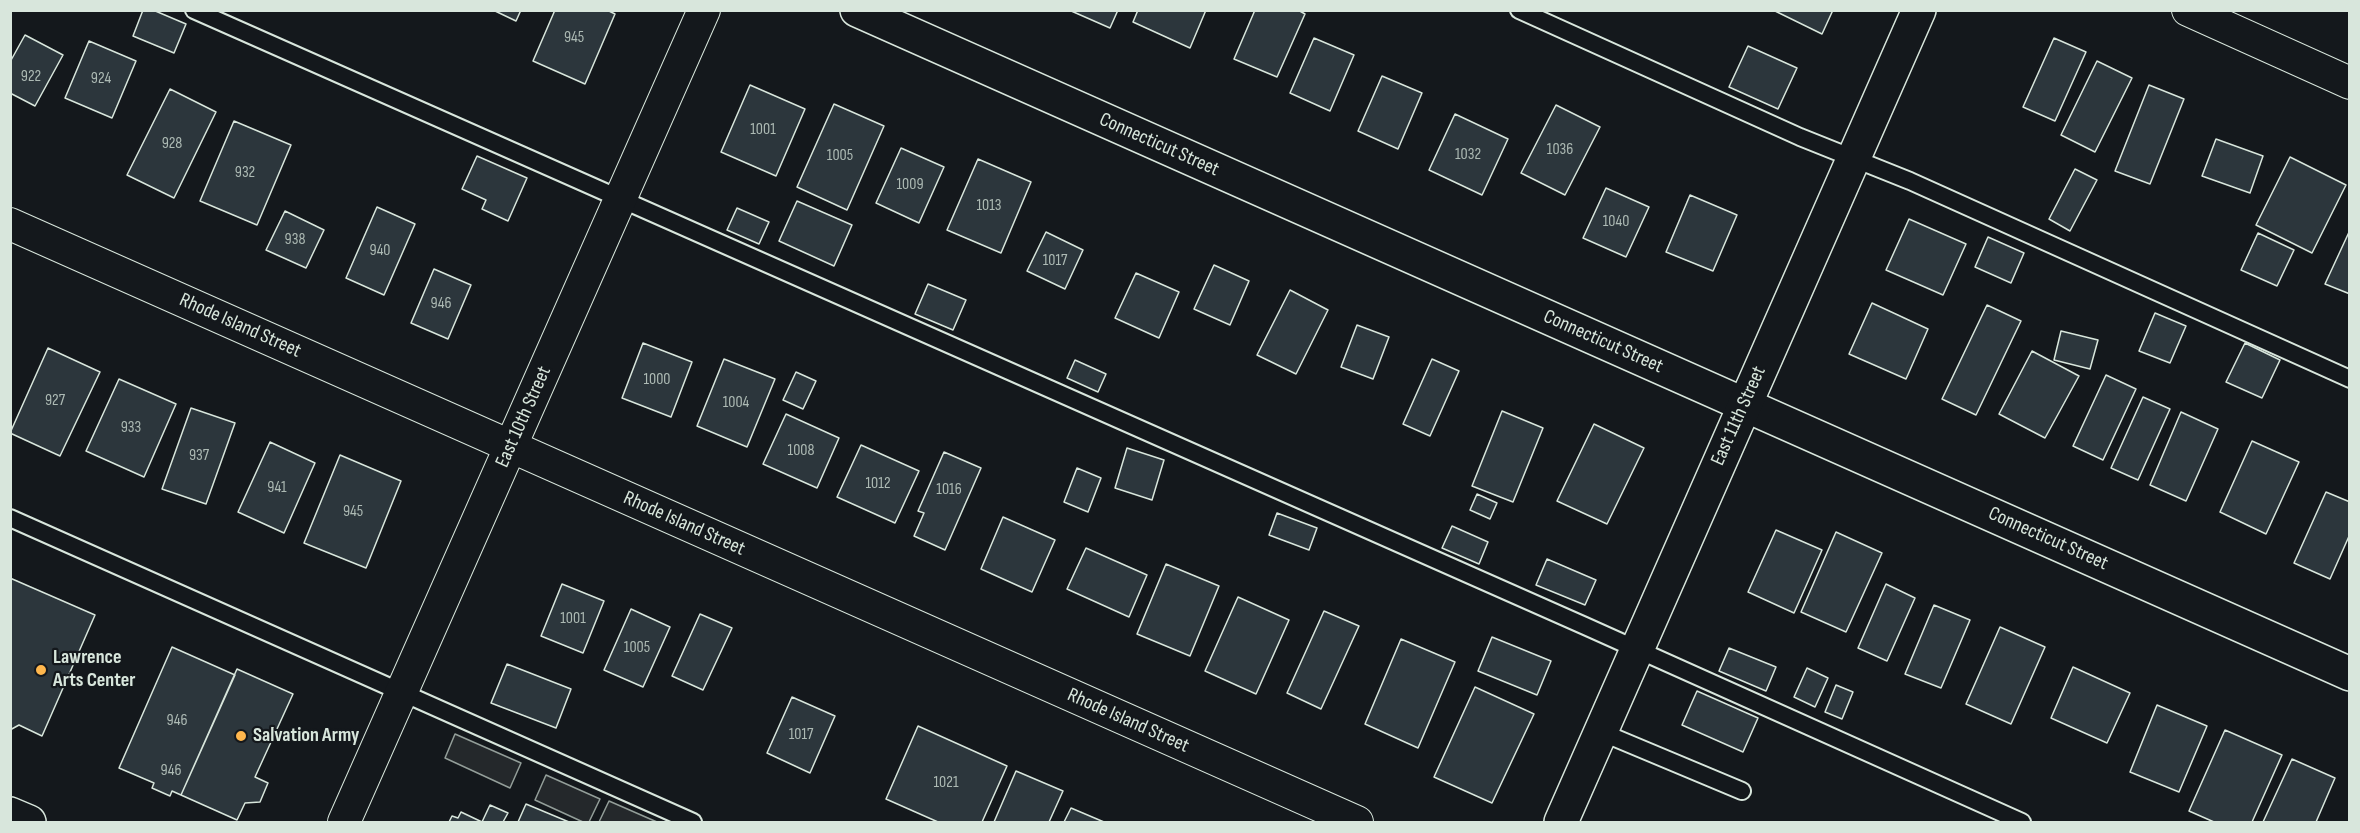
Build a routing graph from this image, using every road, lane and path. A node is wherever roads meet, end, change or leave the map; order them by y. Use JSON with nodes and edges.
{"nodes":[{"id":1,"x":194,"y":10,"type":"edge"},
{"id":2,"x":704,"y":10,"type":"edge"},
{"id":3,"x":857,"y":10,"type":"edge"},
{"id":4,"x":1519,"y":10,"type":"edge"},
{"id":5,"x":1919,"y":10,"type":"edge"},
{"id":6,"x":2188,"y":10,"type":"edge"},
{"id":7,"x":2349,"y":82,"type":"edge"},
{"id":8,"x":1854,"y":158,"type":"junction"},
{"id":9,"x":621,"y":200,"type":"junction"},
{"id":10,"x":10,"y":224,"type":"edge"},
{"id":11,"x":2349,"y":379,"type":"edge"},
{"id":12,"x":1744,"y":405,"type":"junction"},
{"id":13,"x":511,"y":447,"type":"junction"},
{"id":14,"x":10,"y":518,"type":"edge"},
{"id":15,"x":1637,"y":649,"type":"junction"},
{"id":16,"x":2349,"y":674,"type":"edge"},
{"id":17,"x":401,"y":692,"type":"junction"},
{"id":18,"x":1601,"y":732,"type":"junction"},
{"id":19,"x":1742,"y":790,"type":"dead end"},
{"id":20,"x":10,"y":814,"type":"edge"},
{"id":21,"x":29,"y":822,"type":"edge"},
{"id":22,"x":344,"y":822,"type":"edge"},
{"id":23,"x":693,"y":822,"type":"edge"},
{"id":24,"x":1357,"y":822,"type":"edge"},
{"id":25,"x":1562,"y":822,"type":"edge"},
{"id":26,"x":2022,"y":822,"type":"edge"}],
"edges":[{"from":1,"to":9,"type":"lane"},
{"from":2,"to":9,"type":"street","name":"East 10th Street"},
{"from":3,"to":12,"type":"street","name":"Connecticut Street"},
{"from":4,"to":8,"type":"lane"},
{"from":5,"to":8,"type":"street","name":"East 11th Street"},
{"from":6,"to":7,"type":"street"},
{"from":8,"to":11,"type":"lane"},
{"from":8,"to":12,"type":"street","name":"East 11th Street"},
{"from":9,"to":13,"type":"street","name":"East 10th Street"},
{"from":9,"to":15,"type":"lane"},
{"from":10,"to":13,"type":"street","name":"Rhode Island Street"},
{"from":12,"to":15,"type":"street","name":"East 11th Street"},
{"from":12,"to":16,"type":"street","name":"Connecticut Street"},
{"from":13,"to":17,"type":"street","name":"East 10th Street"},
{"from":13,"to":24,"type":"street","name":"Rhode Island Street"},
{"from":14,"to":17,"type":"lane"},
{"from":15,"to":18,"type":"street","name":"East 11th Street"},
{"from":15,"to":26,"type":"lane"},
{"from":17,"to":22,"type":"street","name":"East 10th Street"},
{"from":17,"to":23,"type":"lane"},
{"from":18,"to":19,"type":"lane"},
{"from":18,"to":25,"type":"street","name":"East 11th Street"},
{"from":20,"to":21,"type":"street"}]}
